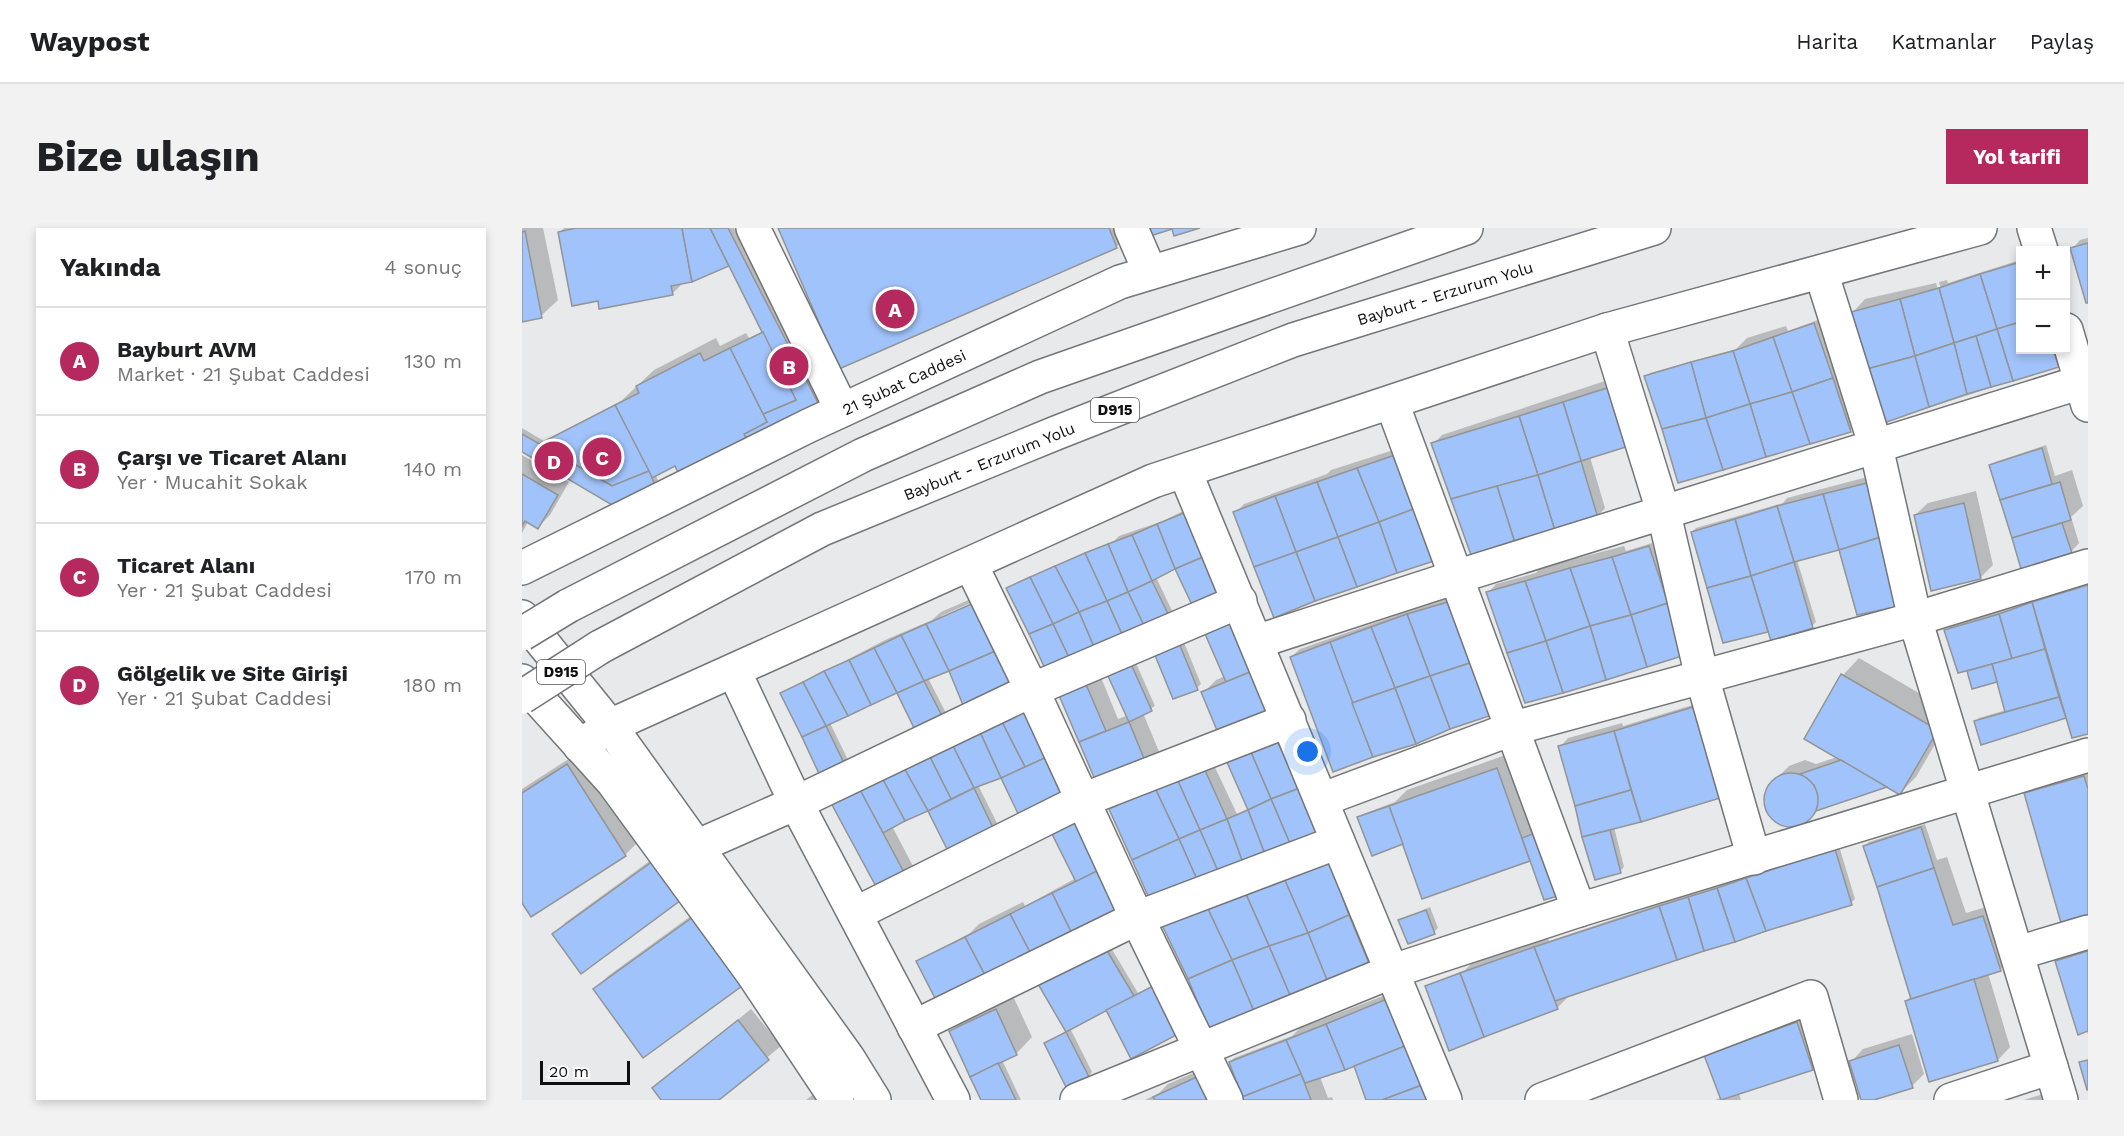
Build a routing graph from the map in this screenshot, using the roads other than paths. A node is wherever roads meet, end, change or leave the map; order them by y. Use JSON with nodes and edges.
{"nodes":[{"id":1,"x":753,"y":228,"type":"edge"},
{"id":2,"x":1131,"y":228,"type":"edge"},
{"id":3,"x":1299,"y":228,"type":"edge"},
{"id":4,"x":1466,"y":228,"type":"edge"},
{"id":5,"x":1654,"y":228,"type":"edge"},
{"id":6,"x":1980,"y":228,"type":"edge"},
{"id":7,"x":2034,"y":228,"type":"edge"},
{"id":8,"x":2040,"y":246,"type":"edge"},
{"id":9,"x":1150,"y":272,"type":"junction"},
{"id":10,"x":1821,"y":272,"type":"junction"},
{"id":11,"x":1607,"y":330,"type":"junction"},
{"id":12,"x":2070,"y":342,"type":"edge"},
{"id":13,"x":2086,"y":389,"type":"edge"},
{"id":14,"x":1392,"y":403,"type":"junction"},
{"id":15,"x":842,"y":410,"type":"junction"},
{"id":16,"x":1876,"y":447,"type":"junction"},
{"id":17,"x":1185,"y":472,"type":"junction"},
{"id":18,"x":1664,"y":514,"type":"junction"},
{"id":19,"x":971,"y":565,"type":"junction"},
{"id":20,"x":2088,"y":566,"type":"edge"},
{"id":21,"x":522,"y":568,"type":"edge"},
{"id":22,"x":1455,"y":577,"type":"junction"},
{"id":23,"x":1240,"y":601,"type":"junction"},
{"id":24,"x":522,"y":617,"type":"edge"},
{"id":25,"x":1915,"y":619,"type":"junction"},
{"id":26,"x":522,"y":634,"type":"edge"},
{"id":27,"x":1256,"y":642,"type":"junction"},
{"id":28,"x":734,"y":670,"type":"junction"},
{"id":29,"x":1702,"y":677,"type":"junction"},
{"id":30,"x":522,"y":681,"type":"edge"},
{"id":31,"x":1032,"y":690,"type":"junction"},
{"id":32,"x":522,"y":697,"type":"edge"},
{"id":33,"x":1289,"y":720,"type":"junction"},
{"id":34,"x":610,"y":726,"type":"junction"},
{"id":35,"x":1514,"y":728,"type":"junction"},
{"id":36,"x":580,"y":746,"type":"junction"},
{"id":37,"x":2088,"y":755,"type":"edge"},
{"id":38,"x":1969,"y":790,"type":"junction"},
{"id":39,"x":1083,"y":800,"type":"junction"},
{"id":40,"x":1321,"y":800,"type":"junction"},
{"id":41,"x":796,"y":803,"type":"junction"},
{"id":42,"x":1338,"y":842,"type":"junction"},
{"id":43,"x":696,"y":847,"type":"junction"},
{"id":44,"x":1754,"y":858,"type":"junction"},
{"id":45,"x":1579,"y":910,"type":"junction"},
{"id":46,"x":855,"y":914,"type":"junction"},
{"id":47,"x":1137,"y":918,"type":"junction"},
{"id":48,"x":2088,"y":932,"type":"edge"},
{"id":49,"x":2018,"y":953,"type":"junction"},
{"id":50,"x":1393,"y":971,"type":"junction"},
{"id":51,"x":914,"y":1027,"type":"junction"},
{"id":52,"x":1202,"y":1050,"type":"junction"},
{"id":53,"x":2050,"y":1067,"type":"junction"},
{"id":54,"x":837,"y":1100,"type":"edge"},
{"id":55,"x":874,"y":1100,"type":"edge"},
{"id":56,"x":953,"y":1100,"type":"edge"},
{"id":57,"x":1077,"y":1100,"type":"edge"},
{"id":58,"x":1226,"y":1100,"type":"edge"},
{"id":59,"x":1445,"y":1100,"type":"edge"},
{"id":60,"x":1542,"y":1100,"type":"edge"},
{"id":61,"x":1841,"y":1100,"type":"edge"},
{"id":62,"x":1951,"y":1100,"type":"edge"},
{"id":63,"x":2061,"y":1100,"type":"edge"}],
"edges":[{"from":1,"to":15,"type":"main road"},
{"from":2,"to":9,"type":"main road"},
{"from":3,"to":9,"type":"main road","name":"21 Şubat Caddesi"},
{"from":4,"to":26,"type":"main road","bridge":true},
{"from":5,"to":32,"type":"main road","name":"Bayburt - Erzurum Yolu","number":"D915","bridge":true},
{"from":6,"to":10,"type":"main road"},
{"from":7,"to":8,"type":"main road"},
{"from":9,"to":15,"type":"main road","name":"21 Şubat Caddesi"},
{"from":10,"to":11,"type":"main road"},
{"from":10,"to":16,"type":"main road"},
{"from":11,"to":14,"type":"main road"},
{"from":11,"to":18,"type":"main road"},
{"from":12,"to":13,"type":"main road"},
{"from":13,"to":16,"type":"main road"},
{"from":14,"to":17,"type":"main road"},
{"from":14,"to":22,"type":"main road"},
{"from":15,"to":21,"type":"main road","name":"21 Şubat Caddesi"},
{"from":16,"to":18,"type":"main road"},
{"from":16,"to":25,"type":"main road"},
{"from":17,"to":19,"type":"main road"},
{"from":17,"to":23,"type":"main road"},
{"from":18,"to":22,"type":"main road"},
{"from":18,"to":29,"type":"main road"},
{"from":19,"to":28,"type":"main road"},
{"from":19,"to":31,"type":"main road"},
{"from":20,"to":25,"type":"main road"},
{"from":22,"to":27,"type":"main road"},
{"from":22,"to":35,"type":"main road"},
{"from":23,"to":27,"type":"main road"},
{"from":23,"to":31,"type":"main road"},
{"from":24,"to":34,"type":"main road"},
{"from":25,"to":29,"type":"main road"},
{"from":25,"to":38,"type":"main road"},
{"from":27,"to":33,"type":"main road"},
{"from":28,"to":34,"type":"main road"},
{"from":28,"to":41,"type":"main road"},
{"from":29,"to":35,"type":"main road"},
{"from":29,"to":44,"type":"main road"},
{"from":30,"to":36,"type":"main road"},
{"from":31,"to":39,"type":"main road"},
{"from":31,"to":41,"type":"main road"},
{"from":33,"to":39,"type":"main road"},
{"from":33,"to":40,"type":"main road"},
{"from":34,"to":36,"type":"main road"},
{"from":34,"to":43,"type":"main road"},
{"from":35,"to":40,"type":"main road"},
{"from":35,"to":45,"type":"main road"},
{"from":36,"to":54,"type":"main road"},
{"from":37,"to":38,"type":"main road"},
{"from":38,"to":44,"type":"main road"},
{"from":38,"to":49,"type":"main road"},
{"from":39,"to":46,"type":"main road"},
{"from":39,"to":47,"type":"main road"},
{"from":40,"to":42,"type":"main road"},
{"from":41,"to":43,"type":"main road"},
{"from":41,"to":46,"type":"main road"},
{"from":42,"to":47,"type":"main road"},
{"from":42,"to":50,"type":"main road"},
{"from":43,"to":55,"type":"main road"},
{"from":44,"to":45,"type":"main road"},
{"from":45,"to":50,"type":"main road"},
{"from":46,"to":51,"type":"main road"},
{"from":47,"to":51,"type":"main road"},
{"from":47,"to":52,"type":"main road"},
{"from":48,"to":49,"type":"main road"},
{"from":49,"to":53,"type":"main road"},
{"from":50,"to":52,"type":"main road"},
{"from":50,"to":59,"type":"main road"},
{"from":51,"to":56,"type":"main road"},
{"from":52,"to":57,"type":"main road"},
{"from":52,"to":58,"type":"main road"},
{"from":53,"to":62,"type":"main road"},
{"from":53,"to":63,"type":"main road"},
{"from":60,"to":61,"type":"main road"}]}
